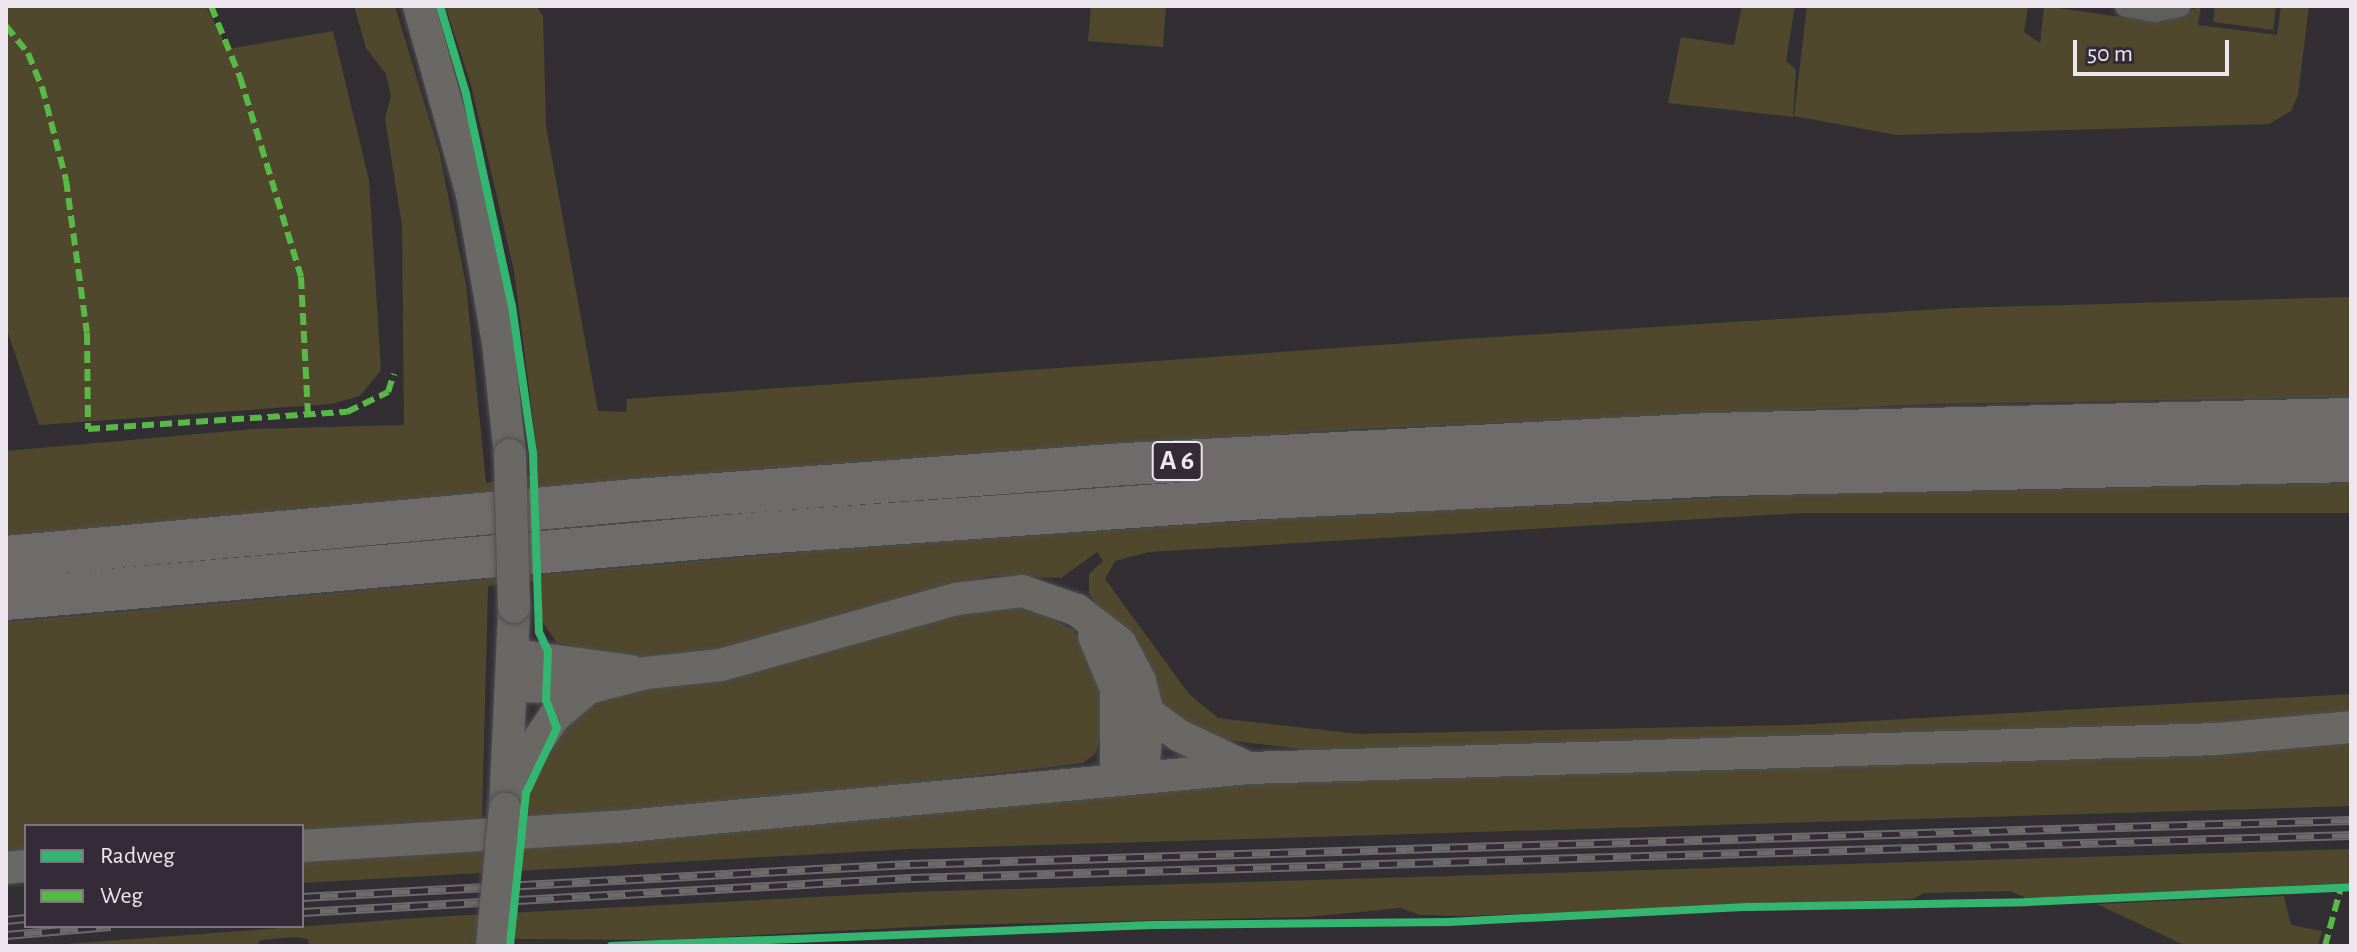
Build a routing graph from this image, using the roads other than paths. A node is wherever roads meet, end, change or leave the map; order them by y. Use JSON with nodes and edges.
{"nodes":[{"id":1,"x":2126,"y":6,"type":"edge"},
{"id":2,"x":2179,"y":6,"type":"edge"},
{"id":3,"x":423,"y":16,"type":"edge"},
{"id":4,"x":2351,"y":419,"type":"edge"},
{"id":5,"x":2351,"y":461,"type":"edge"},
{"id":6,"x":6,"y":557,"type":"edge"},
{"id":7,"x":6,"y":599,"type":"edge"},
{"id":8,"x":1084,"y":615,"type":"junction"},
{"id":9,"x":514,"y":670,"type":"junction"},
{"id":10,"x":646,"y":673,"type":"junction"},
{"id":11,"x":588,"y":688,"type":"junction"},
{"id":12,"x":1148,"y":713,"type":"junction"},
{"id":13,"x":2351,"y":727,"type":"edge"},
{"id":14,"x":1248,"y":768,"type":"junction"},
{"id":15,"x":1130,"y":776,"type":"junction"},
{"id":16,"x":506,"y":798,"type":"junction"},
{"id":17,"x":304,"y":846,"type":"edge"},
{"id":18,"x":492,"y":946,"type":"edge"}],
"edges":[{"from":1,"to":2,"type":"street"},
{"from":3,"to":9,"type":"main road","bridge":true},
{"from":4,"to":6,"type":"highway","number":"A 6"},
{"from":5,"to":7,"type":"highway","number":"A 6"},
{"from":8,"to":10,"type":"main road"},
{"from":8,"to":12,"type":"main road"},
{"from":8,"to":15,"type":"main road"},
{"from":9,"to":10,"type":"main road"},
{"from":9,"to":11,"type":"main road"},
{"from":9,"to":16,"type":"main road"},
{"from":10,"to":11,"type":"main road"},
{"from":11,"to":16,"type":"main road"},
{"from":12,"to":14,"type":"main road"},
{"from":12,"to":15,"type":"main road"},
{"from":13,"to":14,"type":"main road"},
{"from":14,"to":15,"type":"main road"},
{"from":15,"to":17,"type":"main road"},
{"from":16,"to":18,"type":"main road","bridge":true}]}
